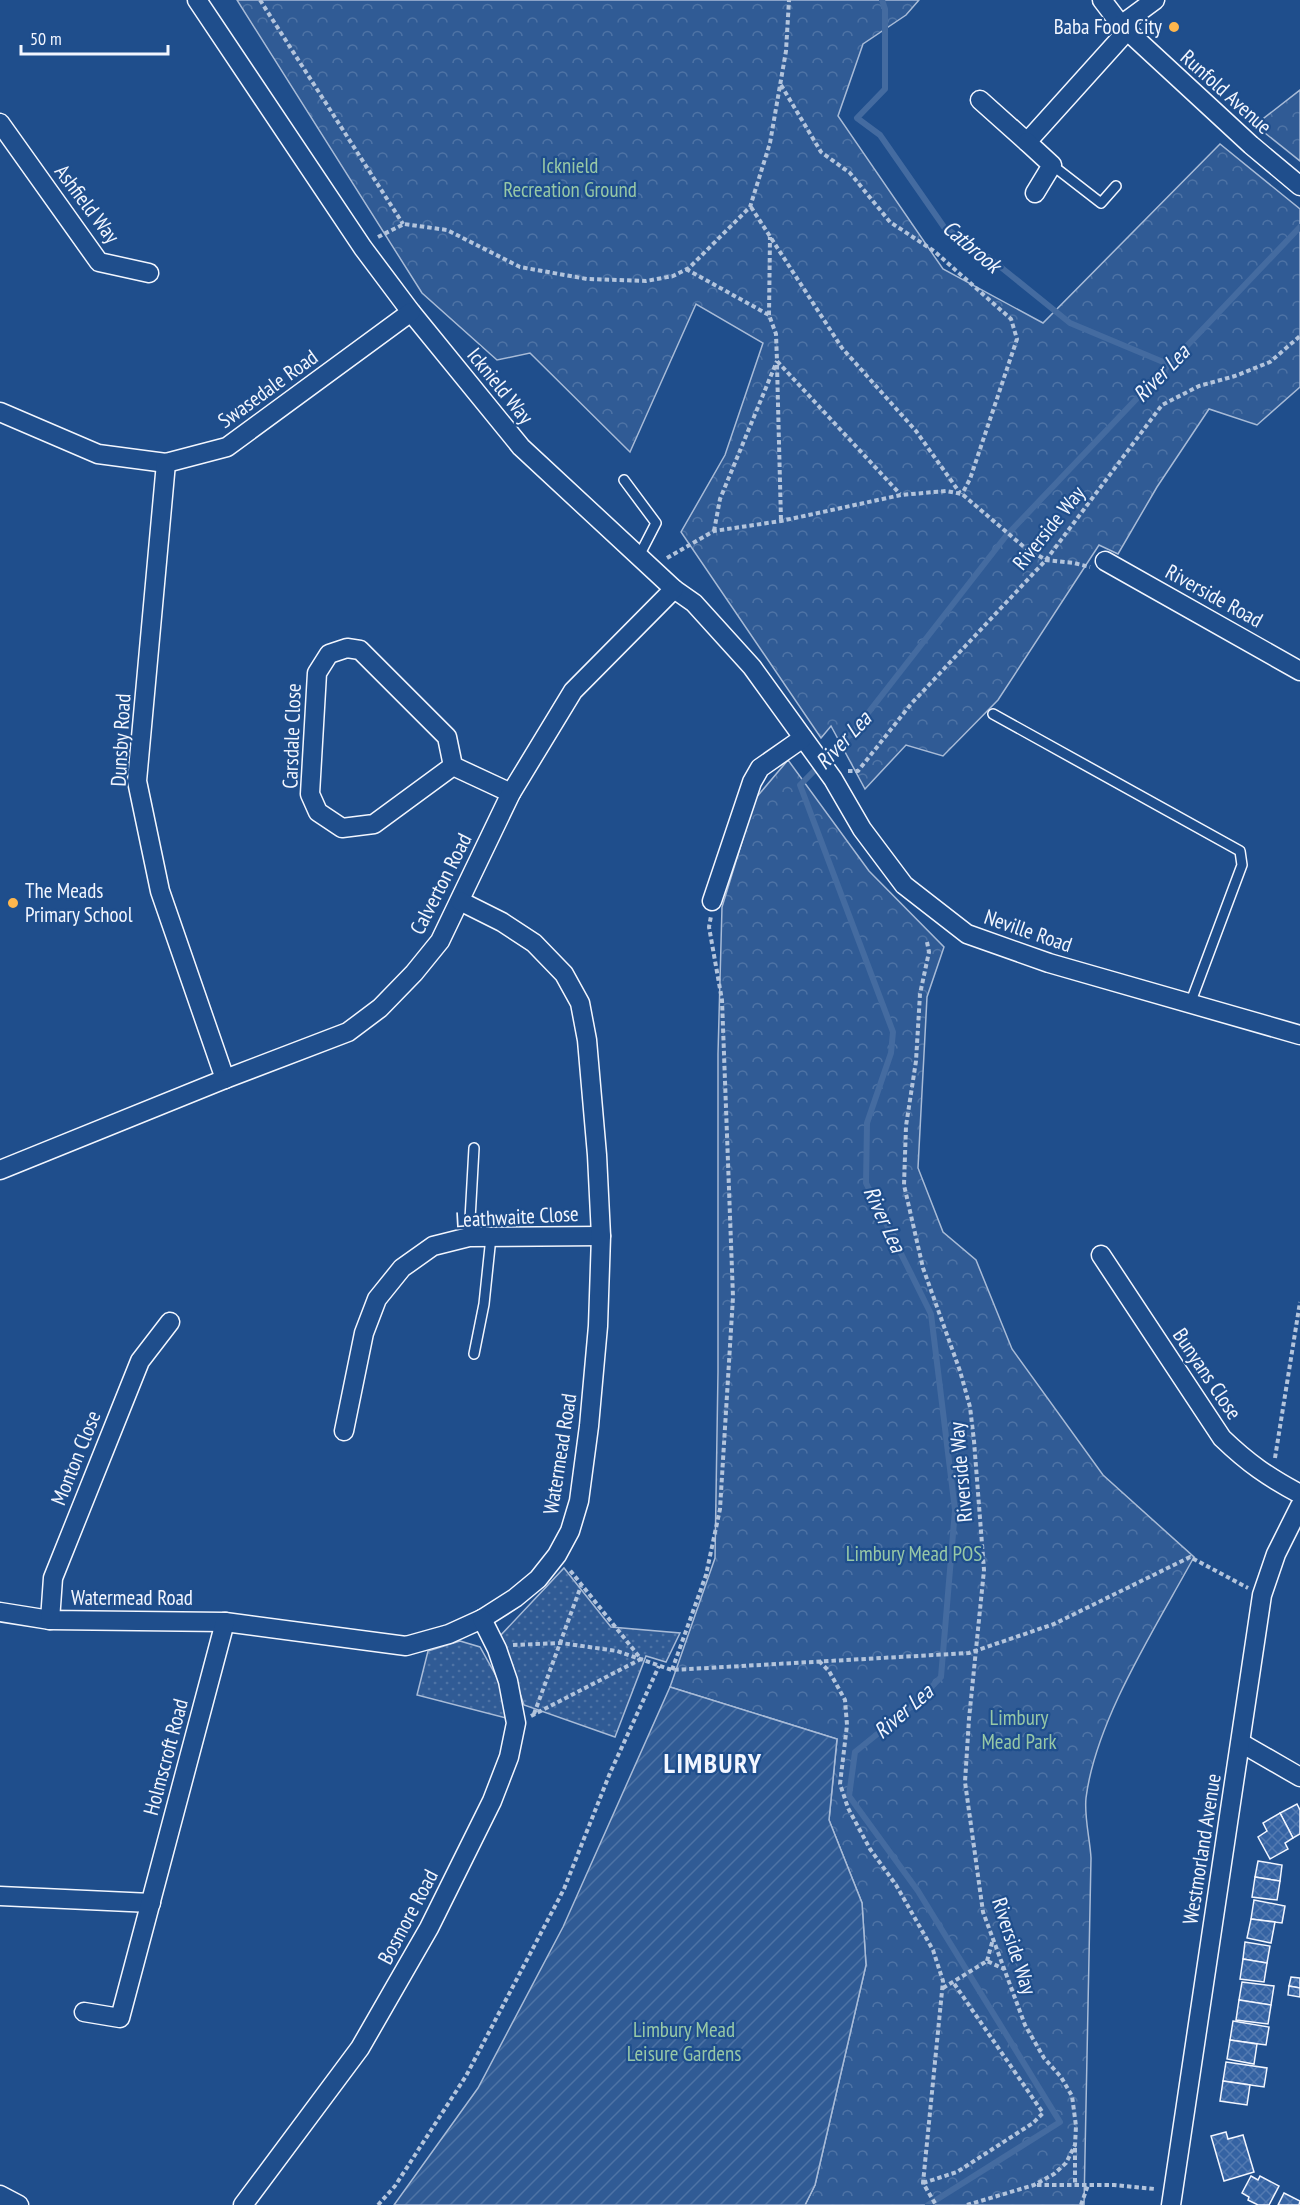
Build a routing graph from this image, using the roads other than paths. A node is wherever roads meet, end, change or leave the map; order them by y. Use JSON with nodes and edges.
{"nodes":[{"id":1,"x":197,"y":0,"type":"edge"},
{"id":2,"x":1102,"y":0,"type":"edge"},
{"id":3,"x":1155,"y":0,"type":"edge"},
{"id":4,"x":1124,"y":28,"type":"junction"},
{"id":5,"x":980,"y":100,"type":"dead end"},
{"id":6,"x":2,"y":133,"type":"edge"},
{"id":7,"x":1027,"y":142,"type":"junction"},
{"id":8,"x":1052,"y":165,"type":"junction"},
{"id":9,"x":1116,"y":186,"type":"dead end"},
{"id":10,"x":1300,"y":186,"type":"edge"},
{"id":11,"x":1035,"y":193,"type":"dead end"},
{"id":12,"x":149,"y":273,"type":"dead end"},
{"id":13,"x":411,"y":312,"type":"junction"},
{"id":14,"x":0,"y":412,"type":"edge"},
{"id":15,"x":166,"y":463,"type":"junction"},
{"id":16,"x":624,"y":480,"type":"dead end"},
{"id":17,"x":645,"y":561,"type":"junction"},
{"id":18,"x":1105,"y":561,"type":"road end"},
{"id":19,"x":674,"y":589,"type":"junction"},
{"id":20,"x":1300,"y":671,"type":"edge"},
{"id":21,"x":993,"y":714,"type":"dead end"},
{"id":22,"x":803,"y":738,"type":"junction"},
{"id":23,"x":816,"y":758,"type":"joint"},
{"id":24,"x":453,"y":766,"type":"junction"},
{"id":25,"x":511,"y":793,"type":"junction"},
{"id":26,"x":460,"y":901,"type":"junction"},
{"id":27,"x":712,"y":901,"type":"road end"},
{"id":28,"x":1190,"y":1004,"type":"junction"},
{"id":29,"x":1300,"y":1035,"type":"edge"},
{"id":30,"x":225,"y":1079,"type":"junction"},
{"id":31,"x":474,"y":1148,"type":"dead end"},
{"id":32,"x":0,"y":1170,"type":"edge"},
{"id":33,"x":601,"y":1236,"type":"junction"},
{"id":34,"x":469,"y":1238,"type":"junction"},
{"id":35,"x":491,"y":1238,"type":"junction"},
{"id":36,"x":1101,"y":1255,"type":"dead end"},
{"id":37,"x":170,"y":1322,"type":"dead end"},
{"id":38,"x":474,"y":1354,"type":"dead end"},
{"id":39,"x":344,"y":1431,"type":"dead end"},
{"id":40,"x":1300,"y":1494,"type":"edge"},
{"id":41,"x":1300,"y":1506,"type":"edge"},
{"id":42,"x":0,"y":1612,"type":"edge"},
{"id":43,"x":482,"y":1619,"type":"junction"},
{"id":44,"x":51,"y":1620,"type":"junction"},
{"id":45,"x":225,"y":1622,"type":"junction"},
{"id":46,"x":1241,"y":1743,"type":"junction"},
{"id":47,"x":1300,"y":1778,"type":"edge"},
{"id":48,"x":0,"y":1896,"type":"edge"},
{"id":49,"x":151,"y":1903,"type":"junction"},
{"id":50,"x":84,"y":2012,"type":"dead end"},
{"id":51,"x":0,"y":2195,"type":"edge"},
{"id":52,"x":1176,"y":2200,"type":"edge"},
{"id":53,"x":20,"y":2205,"type":"edge"},
{"id":54,"x":243,"y":2205,"type":"edge"}],
"edges":[{"from":1,"to":13,"type":"street","name":"Icknield Way"},
{"from":2,"to":4,"type":"street","name":"Runfold Avenue"},
{"from":3,"to":4,"type":"street"},
{"from":4,"to":7,"type":"street"},
{"from":4,"to":10,"type":"street","name":"Runfold Avenue"},
{"from":5,"to":7,"type":"street"},
{"from":6,"to":12,"type":"street","name":"Ashfield Way"},
{"from":7,"to":8,"type":"street"},
{"from":8,"to":9,"type":"lane"},
{"from":8,"to":11,"type":"street"},
{"from":13,"to":15,"type":"street","name":"Swasedale Road"},
{"from":13,"to":17,"type":"street","name":"Icknield Way"},
{"from":14,"to":15,"type":"street","name":"Swasedale Road"},
{"from":15,"to":30,"type":"street","name":"Dunsby Road"},
{"from":16,"to":17,"type":"lane"},
{"from":17,"to":19,"type":"street","name":"Icknield Way"},
{"from":18,"to":20,"type":"street","name":"Riverside Road"},
{"from":19,"to":22,"type":"street","name":"Icknield Way"},
{"from":19,"to":25,"type":"street","name":"Calverton Road"},
{"from":21,"to":28,"type":"lane"},
{"from":22,"to":23,"type":"street","name":"Icknield Way"},
{"from":22,"to":27,"type":"street"},
{"from":23,"to":28,"type":"street","name":"Neville Road"},
{"from":24,"to":24,"type":"street","name":"Carsdale Close"},
{"from":24,"to":25,"type":"street"},
{"from":25,"to":26,"type":"street","name":"Calverton Road"},
{"from":26,"to":30,"type":"street","name":"Calverton Road"},
{"from":26,"to":33,"type":"street","name":"Watermead Road"},
{"from":28,"to":29,"type":"street","name":"Neville Road"},
{"from":30,"to":32,"type":"street","name":"Calverton Road"},
{"from":31,"to":34,"type":"lane"},
{"from":33,"to":35,"type":"street","name":"Leathwaite Close"},
{"from":33,"to":43,"type":"street","name":"Watermead Road"},
{"from":34,"to":35,"type":"street","name":"Leathwaite Close"},
{"from":34,"to":39,"type":"street","name":"Leathwaite Close"},
{"from":35,"to":38,"type":"lane"},
{"from":36,"to":40,"type":"street","name":"Bunyans Close"},
{"from":37,"to":44,"type":"street","name":"Monton Close"},
{"from":41,"to":46,"type":"street","name":"Westmorland Avenue"},
{"from":42,"to":44,"type":"street","name":"Watermead Road"},
{"from":43,"to":45,"type":"street","name":"Watermead Road"},
{"from":43,"to":54,"type":"street","name":"Bosmore Road"},
{"from":44,"to":45,"type":"street","name":"Watermead Road"},
{"from":45,"to":49,"type":"street","name":"Holmscroft Road"},
{"from":46,"to":47,"type":"street"},
{"from":46,"to":52,"type":"street","name":"Westmorland Avenue"},
{"from":48,"to":49,"type":"street"},
{"from":49,"to":50,"type":"street","name":"Holmscroft Road"},
{"from":51,"to":53,"type":"street"}]}
